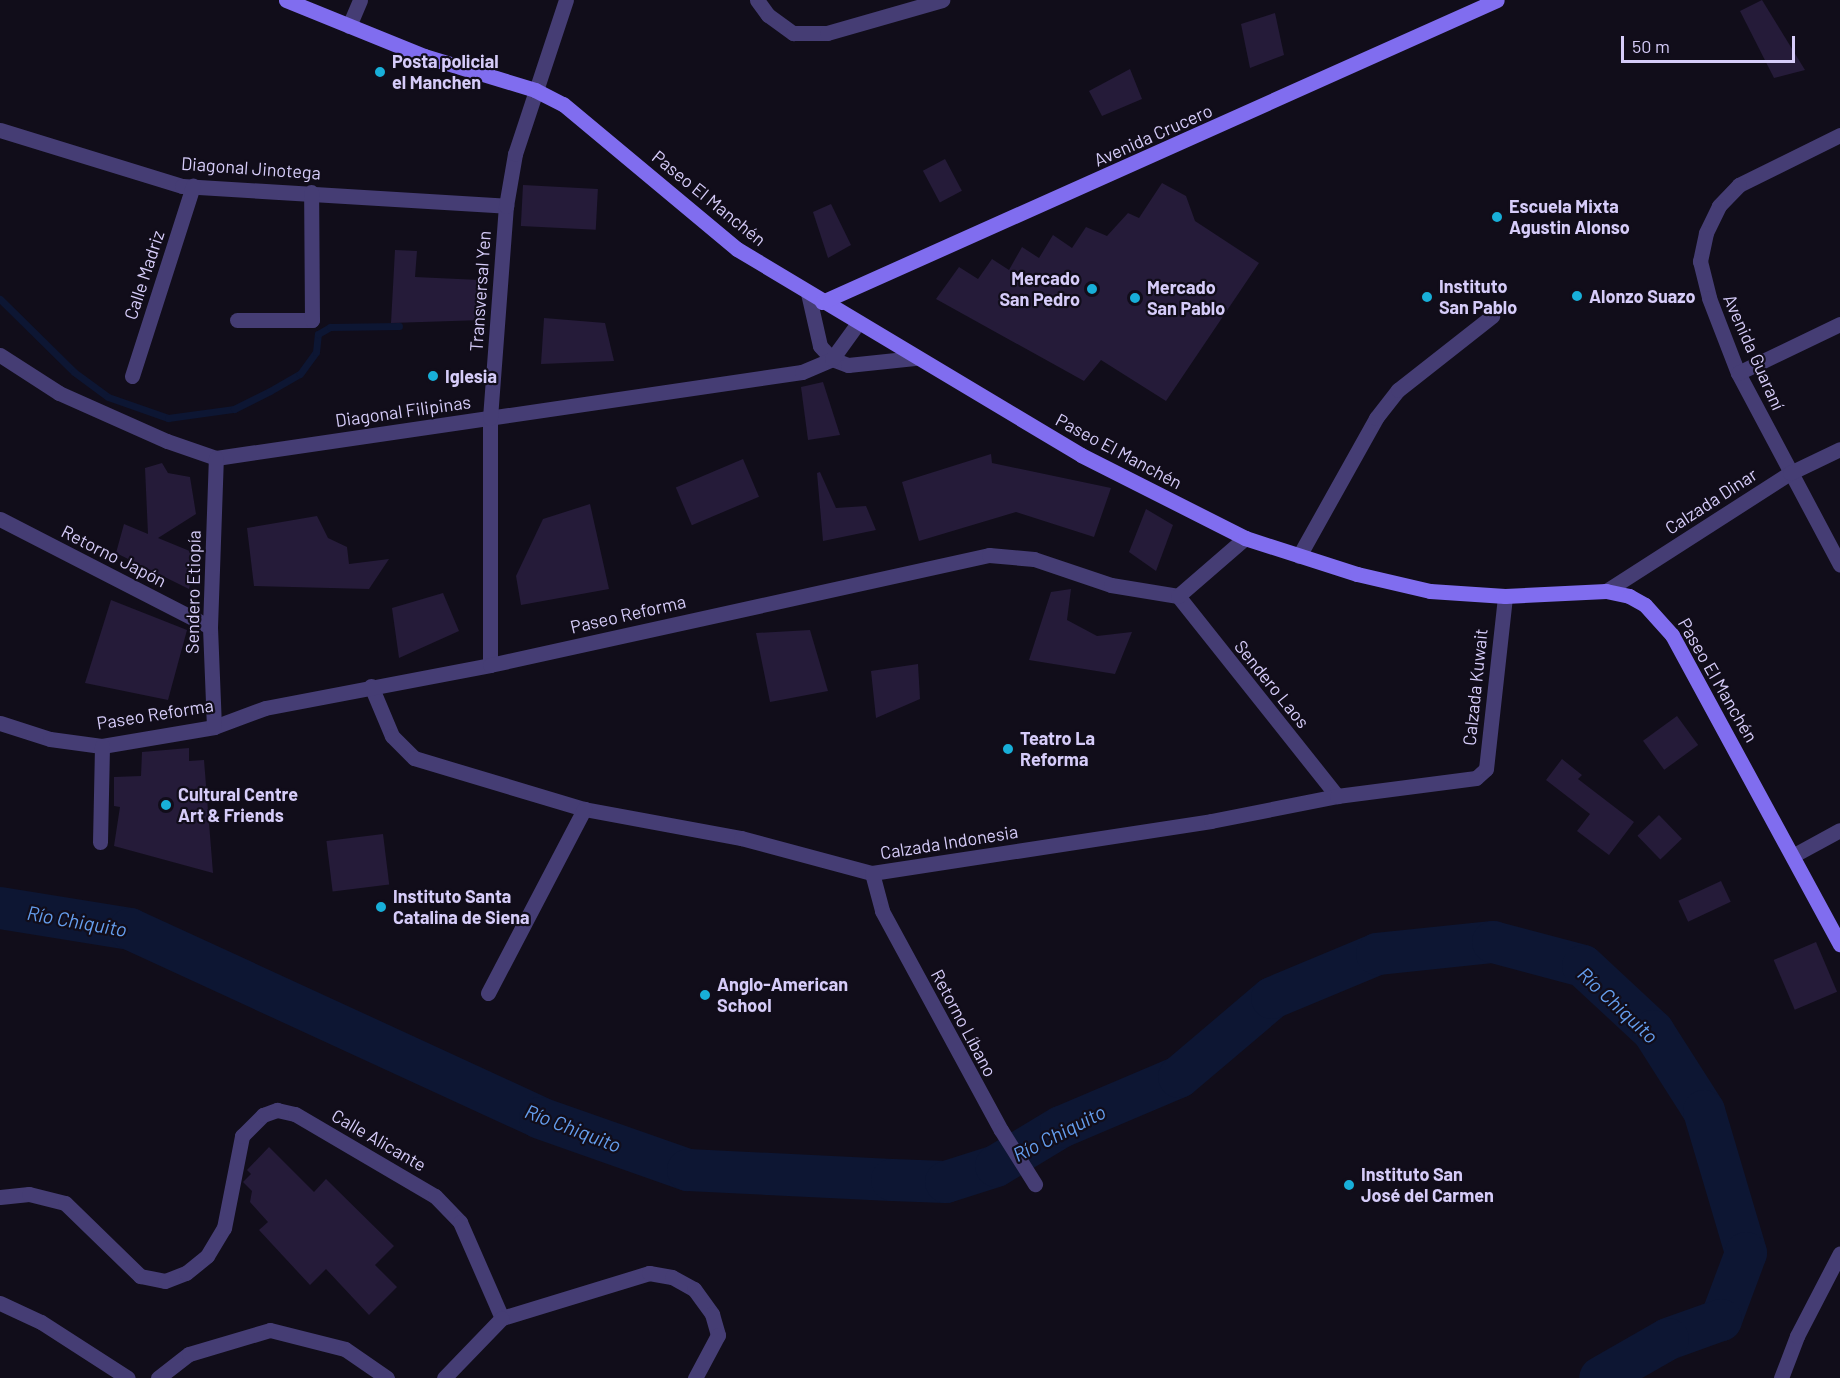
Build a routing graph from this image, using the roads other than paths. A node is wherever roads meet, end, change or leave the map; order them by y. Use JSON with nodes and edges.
{"nodes":[{"id":1,"x":286,"y":0,"type":"edge"},
{"id":2,"x":360,"y":0,"type":"edge"},
{"id":3,"x":566,"y":0,"type":"edge"},
{"id":4,"x":757,"y":0,"type":"edge"},
{"id":5,"x":942,"y":0,"type":"edge"},
{"id":6,"x":1497,"y":0,"type":"edge"},
{"id":7,"x":350,"y":26,"type":"junction"},
{"id":8,"x":535,"y":90,"type":"junction"},
{"id":9,"x":0,"y":130,"type":"edge"},
{"id":10,"x":1840,"y":135,"type":"edge"},
{"id":11,"x":194,"y":186,"type":"junction"},
{"id":12,"x":311,"y":192,"type":"junction"},
{"id":13,"x":506,"y":206,"type":"junction"},
{"id":14,"x":808,"y":293,"type":"junction"},
{"id":15,"x":822,"y":302,"type":"junction"},
{"id":16,"x":1492,"y":316,"type":"dead end"},
{"id":17,"x":237,"y":320,"type":"dead end"},
{"id":18,"x":858,"y":322,"type":"junction"},
{"id":19,"x":1840,"y":324,"type":"edge"},
{"id":20,"x":0,"y":355,"type":"edge"},
{"id":21,"x":915,"y":358,"type":"junction"},
{"id":22,"x":832,"y":359,"type":"junction"},
{"id":23,"x":1738,"y":373,"type":"junction"},
{"id":24,"x":132,"y":376,"type":"dead end"},
{"id":25,"x":490,"y":418,"type":"junction"},
{"id":26,"x":1840,"y":449,"type":"edge"},
{"id":27,"x":216,"y":458,"type":"junction"},
{"id":28,"x":1791,"y":473,"type":"junction"},
{"id":29,"x":0,"y":519,"type":"edge"},
{"id":30,"x":1245,"y":538,"type":"junction"},
{"id":31,"x":1299,"y":556,"type":"junction"},
{"id":32,"x":1840,"y":565,"type":"edge"},
{"id":33,"x":1606,"y":591,"type":"junction"},
{"id":34,"x":1178,"y":596,"type":"junction"},
{"id":35,"x":1505,"y":596,"type":"junction"},
{"id":36,"x":210,"y":627,"type":"junction"},
{"id":37,"x":490,"y":665,"type":"junction"},
{"id":38,"x":371,"y":686,"type":"junction"},
{"id":39,"x":0,"y":723,"type":"edge"},
{"id":40,"x":214,"y":727,"type":"junction"},
{"id":41,"x":102,"y":746,"type":"junction"},
{"id":42,"x":1476,"y":778,"type":"joint"},
{"id":43,"x":1336,"y":796,"type":"junction"},
{"id":44,"x":584,"y":809,"type":"junction"},
{"id":45,"x":1840,"y":830,"type":"edge"},
{"id":46,"x":100,"y":842,"type":"dead end"},
{"id":47,"x":1794,"y":855,"type":"junction"},
{"id":48,"x":872,"y":873,"type":"junction"},
{"id":49,"x":1840,"y":944,"type":"edge"},
{"id":50,"x":488,"y":993,"type":"dead end"},
{"id":51,"x":1035,"y":1184,"type":"dead end"},
{"id":52,"x":0,"y":1197,"type":"edge"},
{"id":53,"x":1840,"y":1253,"type":"edge"},
{"id":54,"x":0,"y":1303,"type":"edge"},
{"id":55,"x":502,"y":1318,"type":"junction"},
{"id":56,"x":128,"y":1378,"type":"edge"},
{"id":57,"x":158,"y":1378,"type":"edge"},
{"id":58,"x":387,"y":1378,"type":"edge"},
{"id":59,"x":444,"y":1378,"type":"edge"},
{"id":60,"x":695,"y":1378,"type":"edge"},
{"id":61,"x":1781,"y":1378,"type":"edge"}],
"edges":[{"from":1,"to":7,"type":"street","name":"Paseo El Manchén"},
{"from":2,"to":7,"type":"street"},
{"from":3,"to":8,"type":"street","name":"Transversal Yen"},
{"from":4,"to":5,"type":"street"},
{"from":6,"to":15,"type":"street","name":"Avenida Crucero"},
{"from":7,"to":8,"type":"street","name":"Paseo El Manchén"},
{"from":8,"to":13,"type":"street","name":"Transversal Yen"},
{"from":8,"to":14,"type":"street","name":"Paseo El Manchén"},
{"from":9,"to":11,"type":"street","name":"Diagonal Jinotega"},
{"from":10,"to":23,"type":"street","name":"Avenida Guaraní"},
{"from":11,"to":12,"type":"street","name":"Diagonal Jinotega"},
{"from":11,"to":24,"type":"street","name":"Calle Madriz"},
{"from":12,"to":13,"type":"street","name":"Diagonal Jinotega"},
{"from":12,"to":17,"type":"street"},
{"from":13,"to":25,"type":"street","name":"Transversal Yen"},
{"from":14,"to":15,"type":"street","name":"Paseo El Manchén"},
{"from":14,"to":22,"type":"street"},
{"from":15,"to":18,"type":"street","name":"Paseo El Manchén"},
{"from":16,"to":31,"type":"street"},
{"from":18,"to":21,"type":"street","name":"Paseo El Manchén"},
{"from":18,"to":22,"type":"street"},
{"from":19,"to":23,"type":"street"},
{"from":20,"to":27,"type":"street","name":"Diagonal Filipinas"},
{"from":21,"to":22,"type":"street"},
{"from":21,"to":30,"type":"street","name":"Paseo El Manchén"},
{"from":22,"to":25,"type":"street","name":"Diagonal Filipinas"},
{"from":23,"to":28,"type":"street","name":"Avenida Guaraní"},
{"from":25,"to":27,"type":"street","name":"Diagonal Filipinas"},
{"from":25,"to":37,"type":"street","name":"Transversal Yen"},
{"from":26,"to":28,"type":"street","name":"Calzada Dinar"},
{"from":27,"to":36,"type":"street","name":"Sendero Etiopía"},
{"from":28,"to":32,"type":"street","name":"Avenida Guaraní"},
{"from":28,"to":33,"type":"street","name":"Calzada Dinar"},
{"from":29,"to":36,"type":"street","name":"Retorno Japón"},
{"from":30,"to":31,"type":"street","name":"Paseo El Manchén"},
{"from":30,"to":34,"type":"street"},
{"from":31,"to":35,"type":"street","name":"Paseo El Manchén"},
{"from":33,"to":35,"type":"street","name":"Paseo El Manchén"},
{"from":33,"to":47,"type":"street","name":"Paseo El Manchén"},
{"from":34,"to":37,"type":"street","name":"Paseo Reforma"},
{"from":34,"to":43,"type":"street","name":"Sendero Laos"},
{"from":35,"to":42,"type":"street","name":"Calzada Kuwait"},
{"from":36,"to":40,"type":"street","name":"Sendero Etiopía"},
{"from":37,"to":38,"type":"street","name":"Paseo Reforma"},
{"from":38,"to":40,"type":"street","name":"Paseo Reforma"},
{"from":38,"to":44,"type":"street","name":"Calzada Indonesia"},
{"from":39,"to":41,"type":"street","name":"Paseo Reforma"},
{"from":40,"to":41,"type":"street","name":"Paseo Reforma"},
{"from":41,"to":46,"type":"street"},
{"from":42,"to":43,"type":"street","name":"Calzada Indonesia"},
{"from":43,"to":48,"type":"street","name":"Calzada Indonesia"},
{"from":44,"to":48,"type":"street","name":"Calzada Indonesia"},
{"from":44,"to":50,"type":"street"},
{"from":45,"to":47,"type":"street"},
{"from":47,"to":49,"type":"street","name":"Paseo El Manchén"},
{"from":48,"to":51,"type":"street","name":"Retorno Líbano"},
{"from":52,"to":55,"type":"street","name":"Calle Alicante"},
{"from":53,"to":61,"type":"street"},
{"from":54,"to":56,"type":"street"},
{"from":55,"to":59,"type":"street"},
{"from":55,"to":60,"type":"street"},
{"from":57,"to":58,"type":"street"}]}
